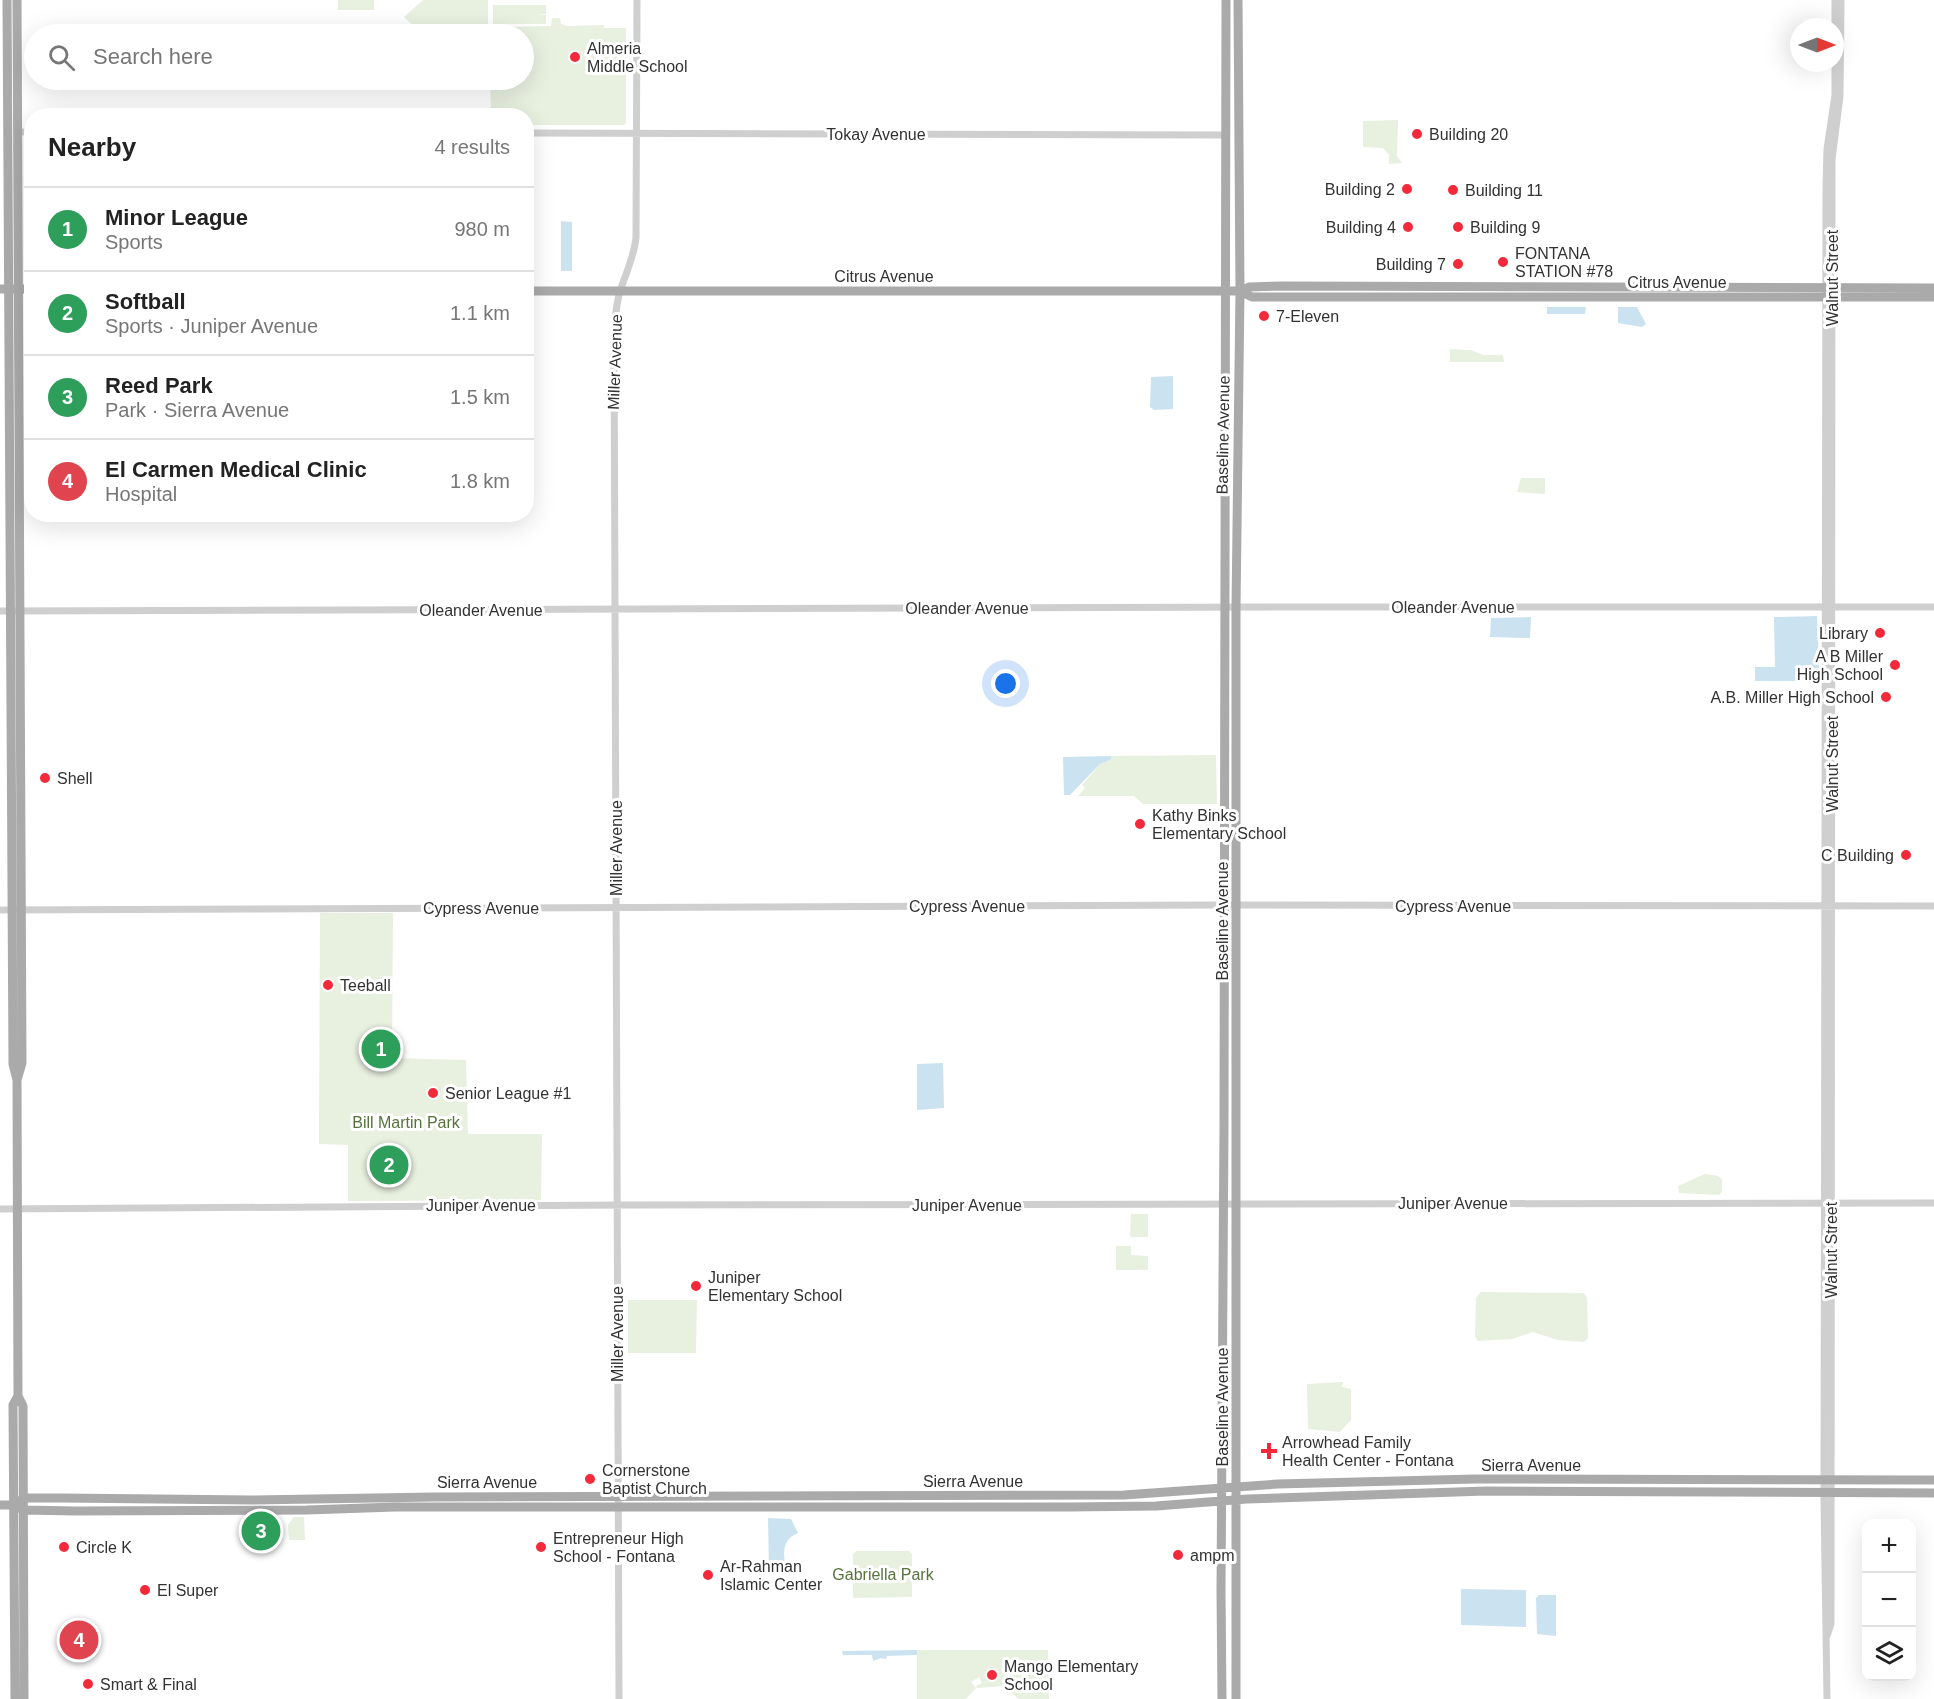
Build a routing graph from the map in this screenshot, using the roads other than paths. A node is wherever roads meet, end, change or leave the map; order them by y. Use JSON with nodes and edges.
{"nodes":[{"id":1,"x":7,"y":0,"type":"edge"},
{"id":2,"x":17,"y":0,"type":"edge"},
{"id":3,"x":637,"y":0,"type":"edge"},
{"id":4,"x":1226,"y":0,"type":"edge"},
{"id":5,"x":1238,"y":0,"type":"edge"},
{"id":6,"x":1835,"y":0,"type":"edge"},
{"id":7,"x":1841,"y":0,"type":"edge"},
{"id":8,"x":18,"y":132,"type":"junction"},
{"id":9,"x":24,"y":132,"type":"edge"},
{"id":10,"x":534,"y":133,"type":"edge"},
{"id":11,"x":636,"y":133,"type":"junction"},
{"id":12,"x":1226,"y":135,"type":"junction"},
{"id":13,"x":1829,"y":287,"type":"junction"},
{"id":14,"x":1934,"y":288,"type":"edge"},
{"id":15,"x":9,"y":289,"type":"edge"},
{"id":16,"x":621,"y":290,"type":"junction"},
{"id":17,"x":534,"y":291,"type":"edge"},
{"id":18,"x":1225,"y":291,"type":"junction"},
{"id":19,"x":1240,"y":291,"type":"junction"},
{"id":20,"x":1829,"y":297,"type":"junction"},
{"id":21,"x":1934,"y":297,"type":"edge"},
{"id":22,"x":9,"y":415,"type":"junction"},
{"id":23,"x":20,"y":465,"type":"junction"},
{"id":24,"x":1224,"y":607,"type":"junction"},
{"id":25,"x":1236,"y":607,"type":"junction"},
{"id":26,"x":1829,"y":607,"type":"junction"},
{"id":27,"x":1934,"y":607,"type":"edge"},
{"id":28,"x":614,"y":609,"type":"junction"},
{"id":29,"x":10,"y":611,"type":"edge"},
{"id":30,"x":1224,"y":905,"type":"junction"},
{"id":31,"x":1237,"y":905,"type":"junction"},
{"id":32,"x":1829,"y":906,"type":"junction"},
{"id":33,"x":1934,"y":906,"type":"edge"},
{"id":34,"x":616,"y":908,"type":"junction"},
{"id":35,"x":0,"y":910,"type":"edge"},
{"id":36,"x":16,"y":910,"type":"junction"},
{"id":37,"x":1934,"y":1203,"type":"edge"},
{"id":38,"x":618,"y":1204,"type":"junction"},
{"id":39,"x":1224,"y":1204,"type":"junction"},
{"id":40,"x":1237,"y":1204,"type":"junction"},
{"id":41,"x":1828,"y":1204,"type":"junction"},
{"id":42,"x":0,"y":1209,"type":"edge"},
{"id":43,"x":16,"y":1209,"type":"junction"},
{"id":44,"x":18,"y":1396,"type":"junction"},
{"id":45,"x":1827,"y":1480,"type":"junction"},
{"id":46,"x":1934,"y":1480,"type":"edge"},
{"id":47,"x":1237,"y":1486,"type":"junction"},
{"id":48,"x":1222,"y":1487,"type":"junction"},
{"id":49,"x":1827,"y":1492,"type":"junction"},
{"id":50,"x":1934,"y":1493,"type":"edge"},
{"id":51,"x":619,"y":1497,"type":"junction"},
{"id":52,"x":24,"y":1498,"type":"junction"},
{"id":53,"x":1237,"y":1500,"type":"junction"},
{"id":54,"x":1222,"y":1501,"type":"junction"},
{"id":55,"x":0,"y":1505,"type":"edge"},
{"id":56,"x":14,"y":1505,"type":"junction"},
{"id":57,"x":619,"y":1508,"type":"junction"},
{"id":58,"x":23,"y":1510,"type":"junction"},
{"id":59,"x":15,"y":1699,"type":"edge"},
{"id":60,"x":24,"y":1699,"type":"edge"},
{"id":61,"x":619,"y":1699,"type":"edge"},
{"id":62,"x":1222,"y":1699,"type":"edge"},
{"id":63,"x":1236,"y":1699,"type":"edge"},
{"id":64,"x":1827,"y":1699,"type":"edge"}],
"edges":[{"from":1,"to":15,"type":"main road"},
{"from":2,"to":8,"type":"main road"},
{"from":3,"to":11,"type":"street","name":"Miller Avenue"},
{"from":4,"to":12,"type":"main road","name":"Baseline Avenue"},
{"from":5,"to":19,"type":"main road","name":"Baseline Avenue"},
{"from":6,"to":13,"type":"street","name":"Walnut Street"},
{"from":7,"to":13,"type":"street","name":"Walnut Street"},
{"from":8,"to":9,"type":"street"},
{"from":8,"to":15,"type":"main road"},
{"from":10,"to":11,"type":"street","name":"Tokay Avenue"},
{"from":11,"to":12,"type":"street","name":"Tokay Avenue"},
{"from":11,"to":16,"type":"street","name":"Miller Avenue"},
{"from":12,"to":18,"type":"main road","name":"Baseline Avenue"},
{"from":13,"to":14,"type":"main road","name":"Citrus Avenue"},
{"from":13,"to":19,"type":"main road","name":"Citrus Avenue"},
{"from":13,"to":20,"type":"street","name":"Walnut Street"},
{"from":15,"to":22,"type":"main road"},
{"from":15,"to":23,"type":"main road"},
{"from":16,"to":17,"type":"main road","name":"Citrus Avenue"},
{"from":16,"to":18,"type":"main road","name":"Citrus Avenue"},
{"from":16,"to":28,"type":"street","name":"Miller Avenue"},
{"from":18,"to":19,"type":"main road","name":"Citrus Avenue"},
{"from":18,"to":24,"type":"main road","name":"Baseline Avenue"},
{"from":19,"to":20,"type":"main road","name":"Citrus Avenue"},
{"from":19,"to":25,"type":"main road","name":"Baseline Avenue"},
{"from":20,"to":21,"type":"main road","name":"Citrus Avenue"},
{"from":20,"to":26,"type":"street","name":"Walnut Street"},
{"from":22,"to":23,"type":"main road"},
{"from":22,"to":29,"type":"main road"},
{"from":23,"to":29,"type":"main road"},
{"from":24,"to":25,"type":"street","name":"Oleander Avenue"},
{"from":24,"to":28,"type":"street","name":"Oleander Avenue"},
{"from":24,"to":30,"type":"main road","name":"Baseline Avenue"},
{"from":25,"to":26,"type":"street","name":"Oleander Avenue"},
{"from":25,"to":31,"type":"main road","name":"Baseline Avenue"},
{"from":26,"to":27,"type":"street","name":"Oleander Avenue"},
{"from":26,"to":32,"type":"street","name":"Walnut Street"},
{"from":28,"to":29,"type":"street","name":"Oleander Avenue"},
{"from":28,"to":34,"type":"street","name":"Miller Avenue"},
{"from":29,"to":36,"type":"main road"},
{"from":30,"to":31,"type":"street","name":"Cypress Avenue"},
{"from":30,"to":34,"type":"street","name":"Cypress Avenue"},
{"from":30,"to":39,"type":"main road","name":"Baseline Avenue"},
{"from":31,"to":32,"type":"street","name":"Cypress Avenue"},
{"from":31,"to":40,"type":"main road","name":"Baseline Avenue"},
{"from":32,"to":33,"type":"street","name":"Cypress Avenue"},
{"from":32,"to":41,"type":"street","name":"Walnut Street"},
{"from":34,"to":36,"type":"street","name":"Cypress Avenue"},
{"from":34,"to":38,"type":"street","name":"Miller Avenue"},
{"from":35,"to":36,"type":"street","name":"Cypress Avenue"},
{"from":36,"to":43,"type":"main road"},
{"from":37,"to":41,"type":"street","name":"Juniper Avenue"},
{"from":38,"to":39,"type":"street","name":"Juniper Avenue"},
{"from":38,"to":43,"type":"street","name":"Juniper Avenue"},
{"from":38,"to":51,"type":"street","name":"Miller Avenue"},
{"from":39,"to":40,"type":"street","name":"Juniper Avenue"},
{"from":39,"to":48,"type":"main road","name":"Baseline Avenue"},
{"from":40,"to":41,"type":"street","name":"Juniper Avenue"},
{"from":40,"to":47,"type":"main road","name":"Baseline Avenue"},
{"from":41,"to":45,"type":"street","name":"Walnut Street"},
{"from":42,"to":43,"type":"street","name":"Juniper Avenue"},
{"from":43,"to":44,"type":"main road"},
{"from":44,"to":52,"type":"main road"},
{"from":44,"to":56,"type":"main road"},
{"from":45,"to":46,"type":"main road","name":"Sierra Avenue"},
{"from":45,"to":47,"type":"main road","name":"Sierra Avenue"},
{"from":45,"to":49,"type":"street","name":"Walnut Street"},
{"from":47,"to":48,"type":"main road","name":"Sierra Avenue"},
{"from":47,"to":53,"type":"main road","name":"Baseline Avenue"},
{"from":48,"to":51,"type":"main road","name":"Sierra Avenue"},
{"from":48,"to":54,"type":"main road","name":"Baseline Avenue"},
{"from":49,"to":50,"type":"main road","name":"Sierra Avenue"},
{"from":49,"to":53,"type":"main road","name":"Sierra Avenue"},
{"from":49,"to":64,"type":"street","name":"Walnut Street"},
{"from":51,"to":52,"type":"main road","name":"Sierra Avenue"},
{"from":51,"to":57,"type":"street","name":"Miller Avenue"},
{"from":52,"to":56,"type":"main road"},
{"from":52,"to":58,"type":"main road"},
{"from":53,"to":54,"type":"main road","name":"Sierra Avenue"},
{"from":53,"to":63,"type":"main road","name":"Baseline Avenue"},
{"from":54,"to":57,"type":"main road","name":"Sierra Avenue"},
{"from":54,"to":62,"type":"main road","name":"Baseline Avenue"},
{"from":55,"to":56,"type":"main road","name":"Sierra Avenue"},
{"from":56,"to":58,"type":"main road","name":"Sierra Avenue"},
{"from":56,"to":59,"type":"main road"},
{"from":57,"to":58,"type":"main road","name":"Sierra Avenue"},
{"from":57,"to":61,"type":"street","name":"Miller Avenue"},
{"from":58,"to":60,"type":"main road"}]}
